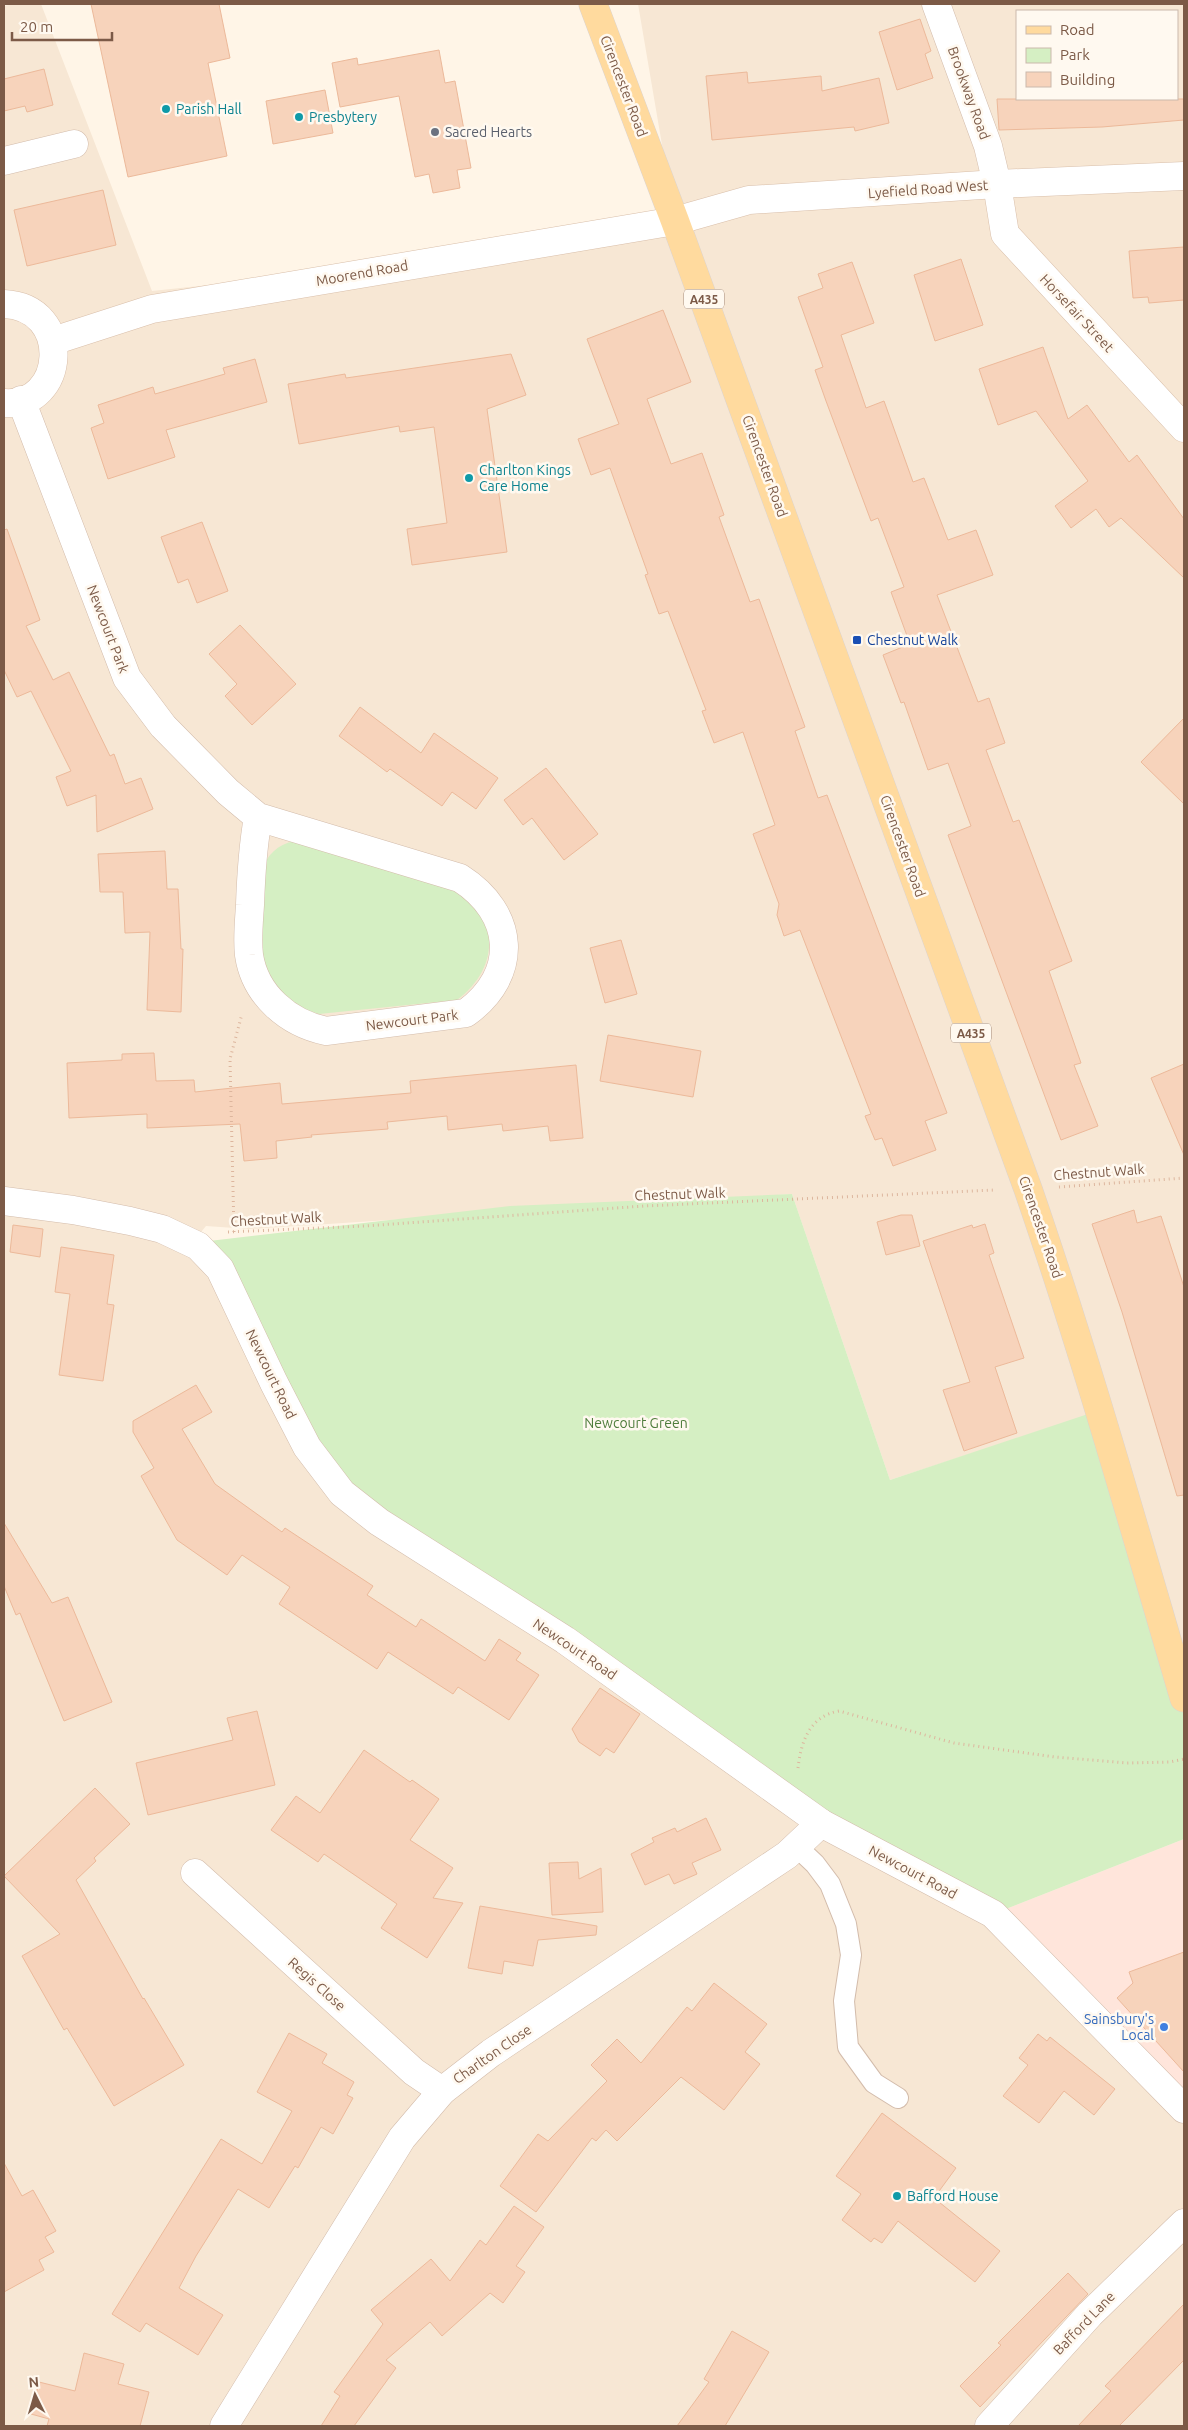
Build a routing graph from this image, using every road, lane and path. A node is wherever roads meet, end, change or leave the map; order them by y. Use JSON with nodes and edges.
{"nodes":[{"id":1,"x":593,"y":4,"type":"edge"},
{"id":2,"x":936,"y":4,"type":"edge"},
{"id":3,"x":74,"y":144,"type":"dead end"},
{"id":4,"x":4,"y":161,"type":"edge"},
{"id":5,"x":1184,"y":176,"type":"edge"},
{"id":6,"x":997,"y":184,"type":"junction"},
{"id":7,"x":675,"y":221,"type":"junction"},
{"id":8,"x":4,"y":304,"type":"edge"},
{"id":9,"x":53,"y":340,"type":"junction"},
{"id":10,"x":12,"y":401,"type":"edge"},
{"id":11,"x":1184,"y":428,"type":"edge"},
{"id":12,"x":258,"y":817,"type":"junction"},
{"id":13,"x":253,"y":971,"type":"junction"},
{"id":14,"x":1184,"y":1178,"type":"edge"},
{"id":15,"x":1028,"y":1189,"type":"junction"},
{"id":16,"x":4,"y":1201,"type":"edge"},
{"id":17,"x":225,"y":1232,"type":"dead end"},
{"id":18,"x":234,"y":1232,"type":"junction"},
{"id":19,"x":1184,"y":1698,"type":"edge"},
{"id":20,"x":1184,"y":1759,"type":"edge"},
{"id":21,"x":799,"y":1764,"type":"dead end"},
{"id":22,"x":822,"y":1824,"type":"junction"},
{"id":23,"x":796,"y":1846,"type":"junction"},
{"id":24,"x":195,"y":1873,"type":"dead end"},
{"id":25,"x":442,"y":2091,"type":"junction"},
{"id":26,"x":898,"y":2098,"type":"dead end"},
{"id":27,"x":1184,"y":2110,"type":"edge"},
{"id":28,"x":1184,"y":2223,"type":"edge"},
{"id":29,"x":224,"y":2426,"type":"edge"},
{"id":30,"x":989,"y":2426,"type":"edge"}],
"edges":[{"from":1,"to":7,"type":"main road","name":"Cirencester Road","number":"A435"},
{"from":2,"to":6,"type":"street","name":"Brookway Road"},
{"from":3,"to":4,"type":"street"},
{"from":5,"to":6,"type":"street","name":"Lyefield Road West"},
{"from":6,"to":7,"type":"street","name":"Lyefield Road West"},
{"from":6,"to":11,"type":"street","name":"Horsefair Street"},
{"from":7,"to":9,"type":"street","name":"Moorend Road"},
{"from":7,"to":15,"type":"main road","name":"Cirencester Road","number":"A435"},
{"from":8,"to":9,"type":"street"},
{"from":9,"to":10,"type":"street"},
{"from":10,"to":12,"type":"street","name":"Newcourt Park"},
{"from":12,"to":13,"type":"street","name":"Newcourt Park"},
{"from":12,"to":13,"type":"street","name":"Newcourt Park"},
{"from":13,"to":18,"type":"path"},
{"from":14,"to":15,"type":"path","name":"Chestnut Walk"},
{"from":15,"to":18,"type":"path","name":"Chestnut Walk"},
{"from":15,"to":19,"type":"main road","name":"Cirencester Road","number":"A435"},
{"from":16,"to":22,"type":"street","name":"Newcourt Road"},
{"from":17,"to":18,"type":"path","name":"Chestnut Walk"},
{"from":20,"to":21,"type":"path"},
{"from":22,"to":23,"type":"street","name":"Charlton Close"},
{"from":22,"to":27,"type":"street","name":"Newcourt Road"},
{"from":23,"to":25,"type":"street","name":"Charlton Close"},
{"from":23,"to":26,"type":"lane"},
{"from":24,"to":25,"type":"street","name":"Regis Close"},
{"from":25,"to":29,"type":"street","name":"Charlton Close"},
{"from":28,"to":30,"type":"street","name":"Bafford Lane"}]}
